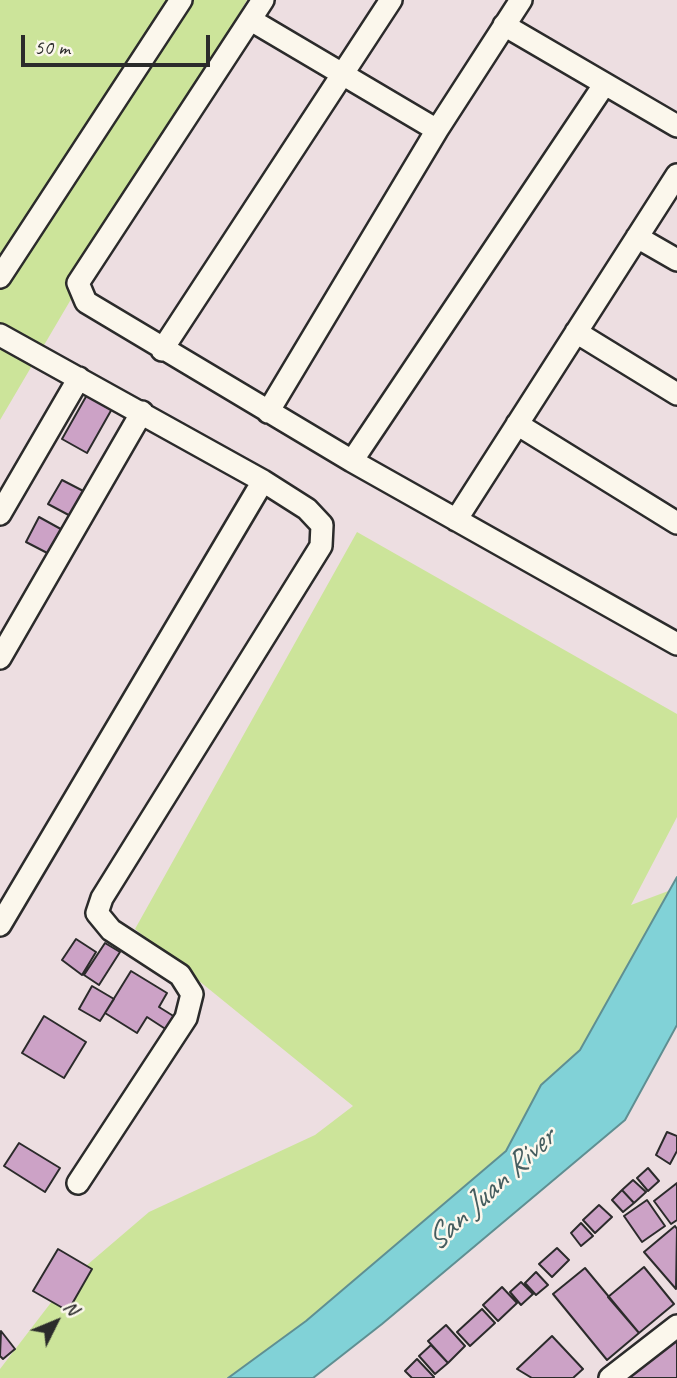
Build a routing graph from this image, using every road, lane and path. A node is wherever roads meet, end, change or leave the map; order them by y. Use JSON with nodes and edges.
{"nodes":[{"id":1,"x":181,"y":0,"type":"edge"},
{"id":2,"x":263,"y":0,"type":"edge"},
{"id":3,"x":391,"y":0,"type":"edge"},
{"id":4,"x":521,"y":0,"type":"edge"},
{"id":5,"x":251,"y":20,"type":"junction"},
{"id":6,"x":505,"y":25,"type":"junction"},
{"id":7,"x":341,"y":72,"type":"junction"},
{"id":8,"x":604,"y":85,"type":"junction"},
{"id":9,"x":677,"y":126,"type":"edge"},
{"id":10,"x":437,"y":130,"type":"junction"},
{"id":11,"x":677,"y":175,"type":"edge"},
{"id":12,"x":637,"y":237,"type":"junction"},
{"id":13,"x":677,"y":260,"type":"edge"},
{"id":14,"x":0,"y":277,"type":"edge"},
{"id":15,"x":576,"y":332,"type":"junction"},
{"id":16,"x":0,"y":335,"type":"edge"},
{"id":17,"x":162,"y":349,"type":"junction"},
{"id":18,"x":79,"y":378,"type":"junction"},
{"id":19,"x":677,"y":394,"type":"edge"},
{"id":20,"x":142,"y":412,"type":"junction"},
{"id":21,"x":268,"y":412,"type":"junction"},
{"id":22,"x":517,"y":424,"type":"junction"},
{"id":23,"x":352,"y":461,"type":"junction"},
{"id":24,"x":263,"y":481,"type":"junction"},
{"id":25,"x":0,"y":514,"type":"edge"},
{"id":26,"x":456,"y":520,"type":"junction"},
{"id":27,"x":677,"y":523,"type":"edge"},
{"id":28,"x":677,"y":643,"type":"edge"},
{"id":29,"x":0,"y":659,"type":"edge"},
{"id":30,"x":0,"y":925,"type":"edge"},
{"id":31,"x":78,"y":1183,"type":"dead end"},
{"id":32,"x":677,"y":1326,"type":"edge"},
{"id":33,"x":610,"y":1378,"type":"edge"}],
"edges":[{"from":1,"to":14,"type":"street"},
{"from":2,"to":5,"type":"street"},
{"from":3,"to":7,"type":"street"},
{"from":4,"to":6,"type":"street"},
{"from":5,"to":7,"type":"street"},
{"from":5,"to":17,"type":"street"},
{"from":6,"to":8,"type":"street"},
{"from":6,"to":10,"type":"street"},
{"from":7,"to":10,"type":"street"},
{"from":7,"to":17,"type":"street"},
{"from":8,"to":9,"type":"street"},
{"from":8,"to":23,"type":"street"},
{"from":10,"to":21,"type":"street"},
{"from":11,"to":12,"type":"street"},
{"from":12,"to":13,"type":"street"},
{"from":12,"to":15,"type":"street"},
{"from":15,"to":19,"type":"street"},
{"from":15,"to":22,"type":"street"},
{"from":16,"to":18,"type":"street"},
{"from":17,"to":21,"type":"street"},
{"from":18,"to":20,"type":"street"},
{"from":18,"to":25,"type":"street"},
{"from":20,"to":24,"type":"street"},
{"from":20,"to":29,"type":"street"},
{"from":21,"to":23,"type":"street"},
{"from":22,"to":26,"type":"street"},
{"from":22,"to":27,"type":"street"},
{"from":23,"to":26,"type":"street"},
{"from":24,"to":30,"type":"street"},
{"from":24,"to":31,"type":"street"},
{"from":26,"to":28,"type":"street"},
{"from":32,"to":33,"type":"street"}]}
